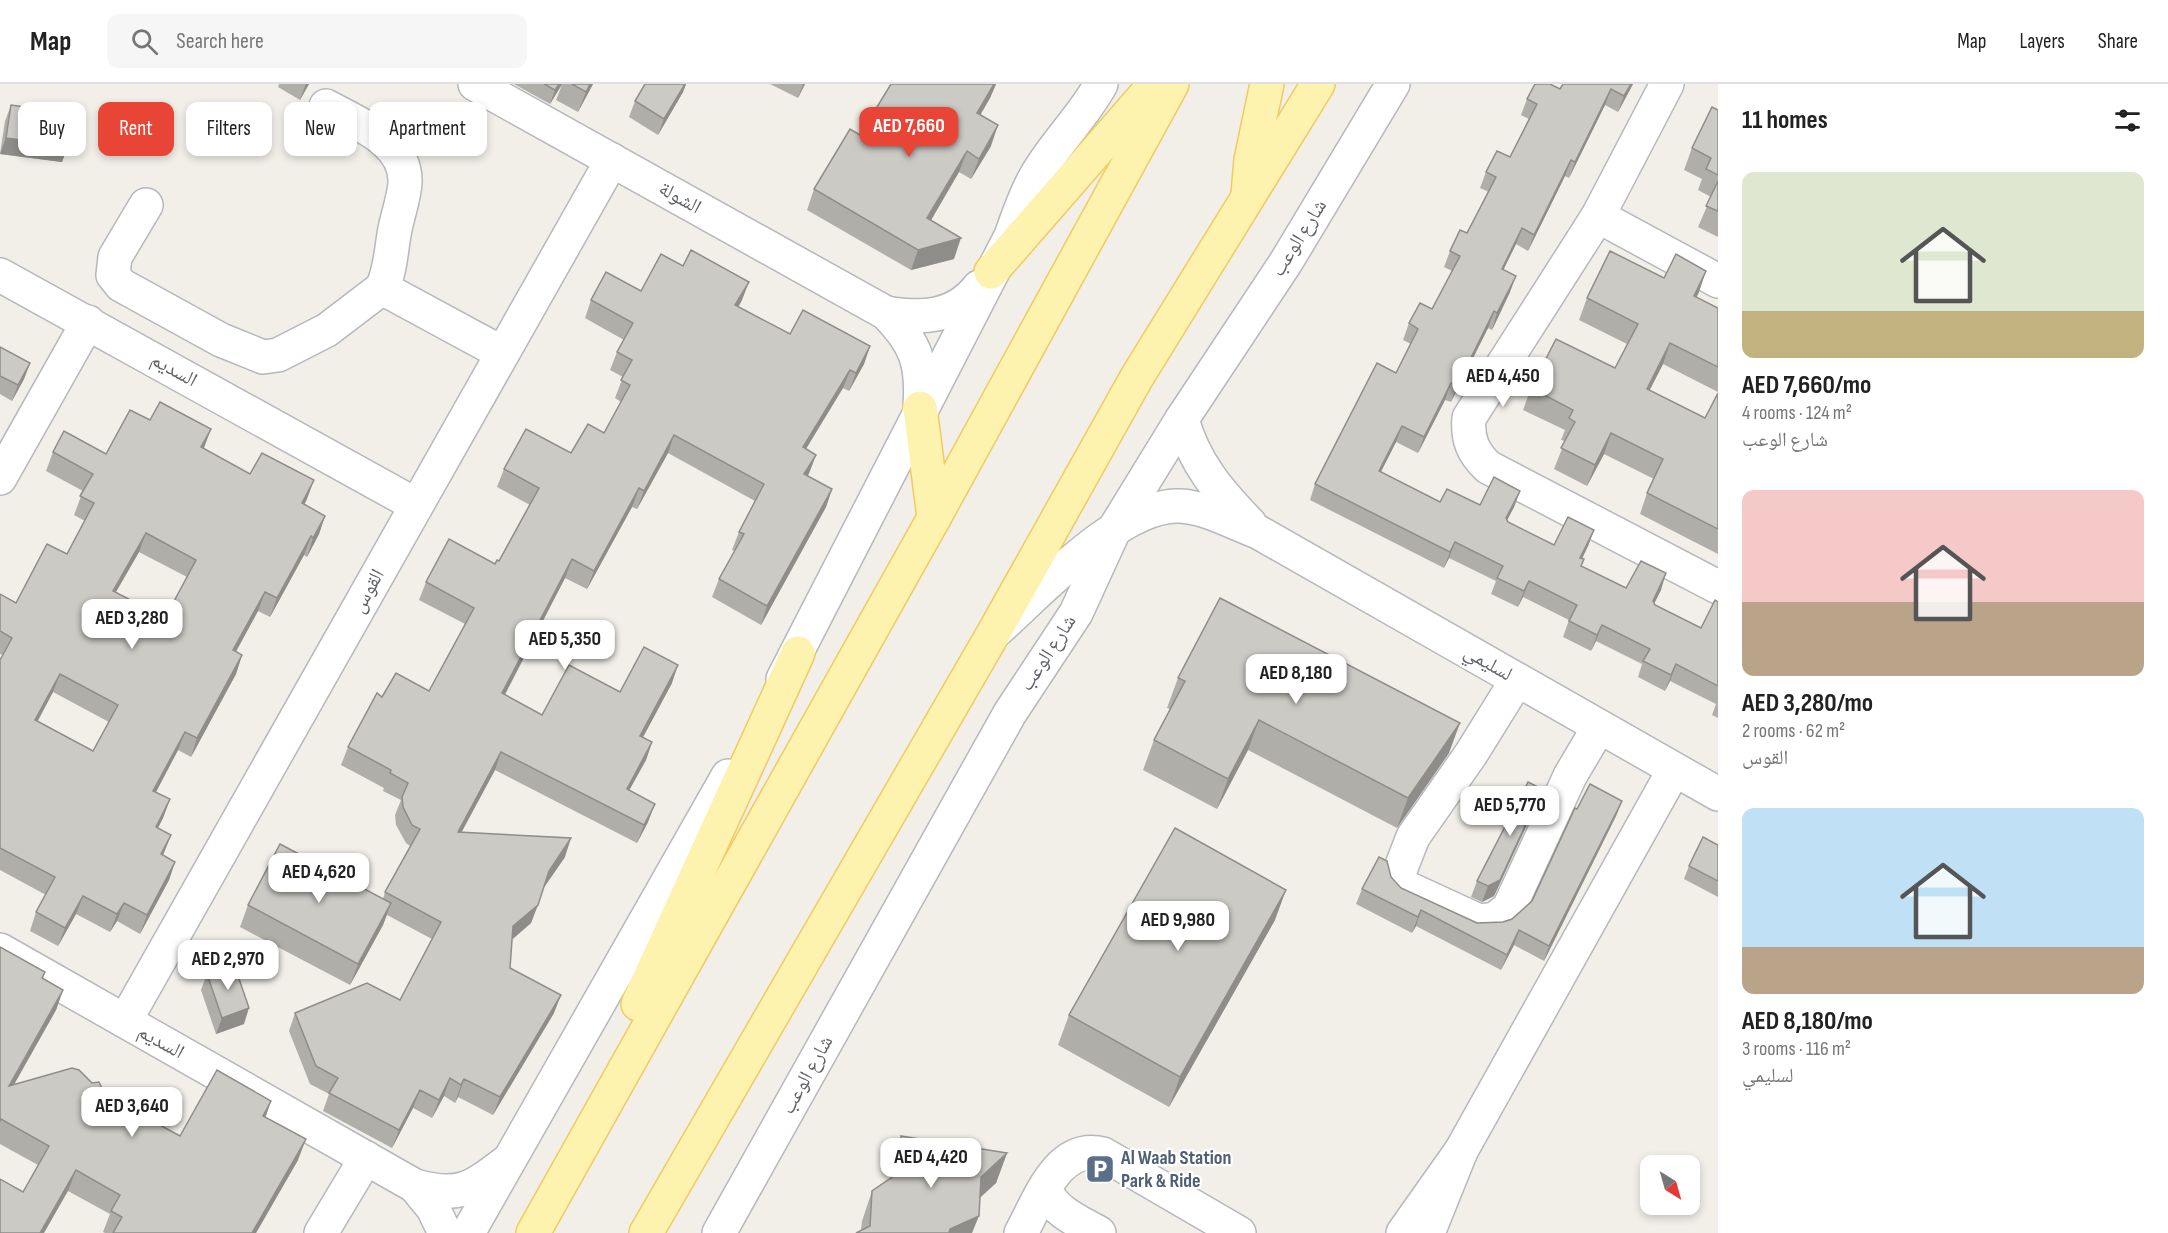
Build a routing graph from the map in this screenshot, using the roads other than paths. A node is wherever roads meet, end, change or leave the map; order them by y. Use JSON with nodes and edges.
{"nodes":[{"id":1,"x":475,"y":84,"type":"edge"},
{"id":2,"x":1101,"y":84,"type":"edge"},
{"id":3,"x":1155,"y":84,"type":"edge"},
{"id":4,"x":1172,"y":84,"type":"edge"},
{"id":5,"x":1267,"y":84,"type":"edge"},
{"id":6,"x":1318,"y":84,"type":"edge"},
{"id":7,"x":1393,"y":84,"type":"edge"},
{"id":8,"x":1667,"y":84,"type":"edge"},
{"id":9,"x":357,"y":124,"type":"edge"},
{"id":10,"x":612,"y":160,"type":"junction"},
{"id":11,"x":1248,"y":202,"type":"junction"},
{"id":12,"x":146,"y":206,"type":"dead end"},
{"id":13,"x":1598,"y":216,"type":"junction"},
{"id":14,"x":991,"y":272,"type":"junction"},
{"id":15,"x":0,"y":275,"type":"edge"},
{"id":16,"x":1718,"y":281,"type":"edge"},
{"id":17,"x":382,"y":288,"type":"junction"},
{"id":18,"x":886,"y":313,"type":"junction"},
{"id":19,"x":88,"y":322,"type":"junction"},
{"id":20,"x":502,"y":354,"type":"junction"},
{"id":21,"x":920,"y":408,"type":"junction"},
{"id":22,"x":1182,"y":419,"type":"junction"},
{"id":23,"x":0,"y":478,"type":"edge"},
{"id":24,"x":416,"y":505,"type":"junction"},
{"id":25,"x":934,"y":518,"type":"junction"},
{"id":26,"x":1115,"y":528,"type":"junction"},
{"id":27,"x":1258,"y":532,"type":"junction"},
{"id":28,"x":1718,"y":587,"type":"edge"},
{"id":29,"x":993,"y":634,"type":"junction"},
{"id":30,"x":798,"y":653,"type":"junction"},
{"id":31,"x":1517,"y":680,"type":"junction"},
{"id":32,"x":1599,"y":727,"type":"junction"},
{"id":33,"x":1674,"y":770,"type":"junction"},
{"id":34,"x":1718,"y":794,"type":"edge"},
{"id":35,"x":0,"y":950,"type":"edge"},
{"id":36,"x":125,"y":1021,"type":"junction"},
{"id":37,"x":1461,"y":1151,"type":"junction"},
{"id":38,"x":366,"y":1158,"type":"junction"},
{"id":39,"x":511,"y":1158,"type":"junction"},
{"id":40,"x":415,"y":1186,"type":"junction"},
{"id":41,"x":1045,"y":1191,"type":"junction"},
{"id":42,"x":549,"y":1201,"type":"junction"},
{"id":43,"x":321,"y":1233,"type":"edge"},
{"id":44,"x":445,"y":1233,"type":"edge"},
{"id":45,"x":468,"y":1233,"type":"edge"},
{"id":46,"x":533,"y":1233,"type":"edge"},
{"id":47,"x":646,"y":1233,"type":"edge"},
{"id":48,"x":719,"y":1233,"type":"edge"},
{"id":49,"x":1021,"y":1233,"type":"edge"},
{"id":50,"x":1099,"y":1233,"type":"edge"},
{"id":51,"x":1239,"y":1233,"type":"edge"},
{"id":52,"x":1403,"y":1233,"type":"edge"},
{"id":53,"x":1428,"y":1233,"type":"edge"}],
"edges":[{"from":1,"to":10,"type":"street","name":"الشولة"},
{"from":2,"to":14,"type":"street"},
{"from":3,"to":14,"type":"main road"},
{"from":4,"to":25,"type":"main road"},
{"from":5,"to":11,"type":"main road"},
{"from":6,"to":11,"type":"main road"},
{"from":7,"to":22,"type":"street","name":"شارع الوعب"},
{"from":8,"to":13,"type":"street"},
{"from":9,"to":17,"type":"street"},
{"from":10,"to":18,"type":"street","name":"الشولة"},
{"from":10,"to":20,"type":"street","name":"القوس"},
{"from":11,"to":29,"type":"main road"},
{"from":12,"to":17,"type":"street"},
{"from":13,"to":16,"type":"street"},
{"from":13,"to":28,"type":"street"},
{"from":14,"to":18,"type":"street","name":"الشولة"},
{"from":14,"to":21,"type":"street"},
{"from":15,"to":19,"type":"street","name":"السديم"},
{"from":17,"to":20,"type":"street"},
{"from":18,"to":21,"type":"street","name":"الشولة"},
{"from":19,"to":23,"type":"street"},
{"from":19,"to":24,"type":"street","name":"السديم"},
{"from":20,"to":24,"type":"street","name":"القوس"},
{"from":21,"to":25,"type":"main road"},
{"from":21,"to":30,"type":"street"},
{"from":22,"to":26,"type":"street","name":"شارع الوعب"},
{"from":22,"to":27,"type":"street","name":"لسليمي"},
{"from":24,"to":36,"type":"street","name":"القوس"},
{"from":25,"to":42,"type":"main road"},
{"from":26,"to":27,"type":"street","name":"لسليمي"},
{"from":26,"to":29,"type":"street","name":"لسليمي"},
{"from":26,"to":48,"type":"street","name":"شارع الوعب"},
{"from":27,"to":31,"type":"street","name":"لسليمي"},
{"from":29,"to":47,"type":"main road"},
{"from":30,"to":39,"type":"street"},
{"from":30,"to":42,"type":"main road"},
{"from":31,"to":32,"type":"street","name":"لسليمي"},
{"from":31,"to":32,"type":"street"},
{"from":32,"to":33,"type":"street","name":"لسليمي"},
{"from":33,"to":34,"type":"street","name":"لسليمي"},
{"from":33,"to":37,"type":"street"},
{"from":35,"to":36,"type":"street","name":"السديم"},
{"from":36,"to":38,"type":"street","name":"السديم"},
{"from":37,"to":52,"type":"street"},
{"from":37,"to":53,"type":"street"},
{"from":38,"to":40,"type":"street","name":"السديم"},
{"from":38,"to":43,"type":"street"},
{"from":39,"to":40,"type":"street","name":"السديم"},
{"from":39,"to":45,"type":"street"},
{"from":40,"to":44,"type":"street","name":"السديم"},
{"from":41,"to":49,"type":"street"},
{"from":41,"to":50,"type":"street"},
{"from":41,"to":51,"type":"street"},
{"from":42,"to":46,"type":"main road"}]}
